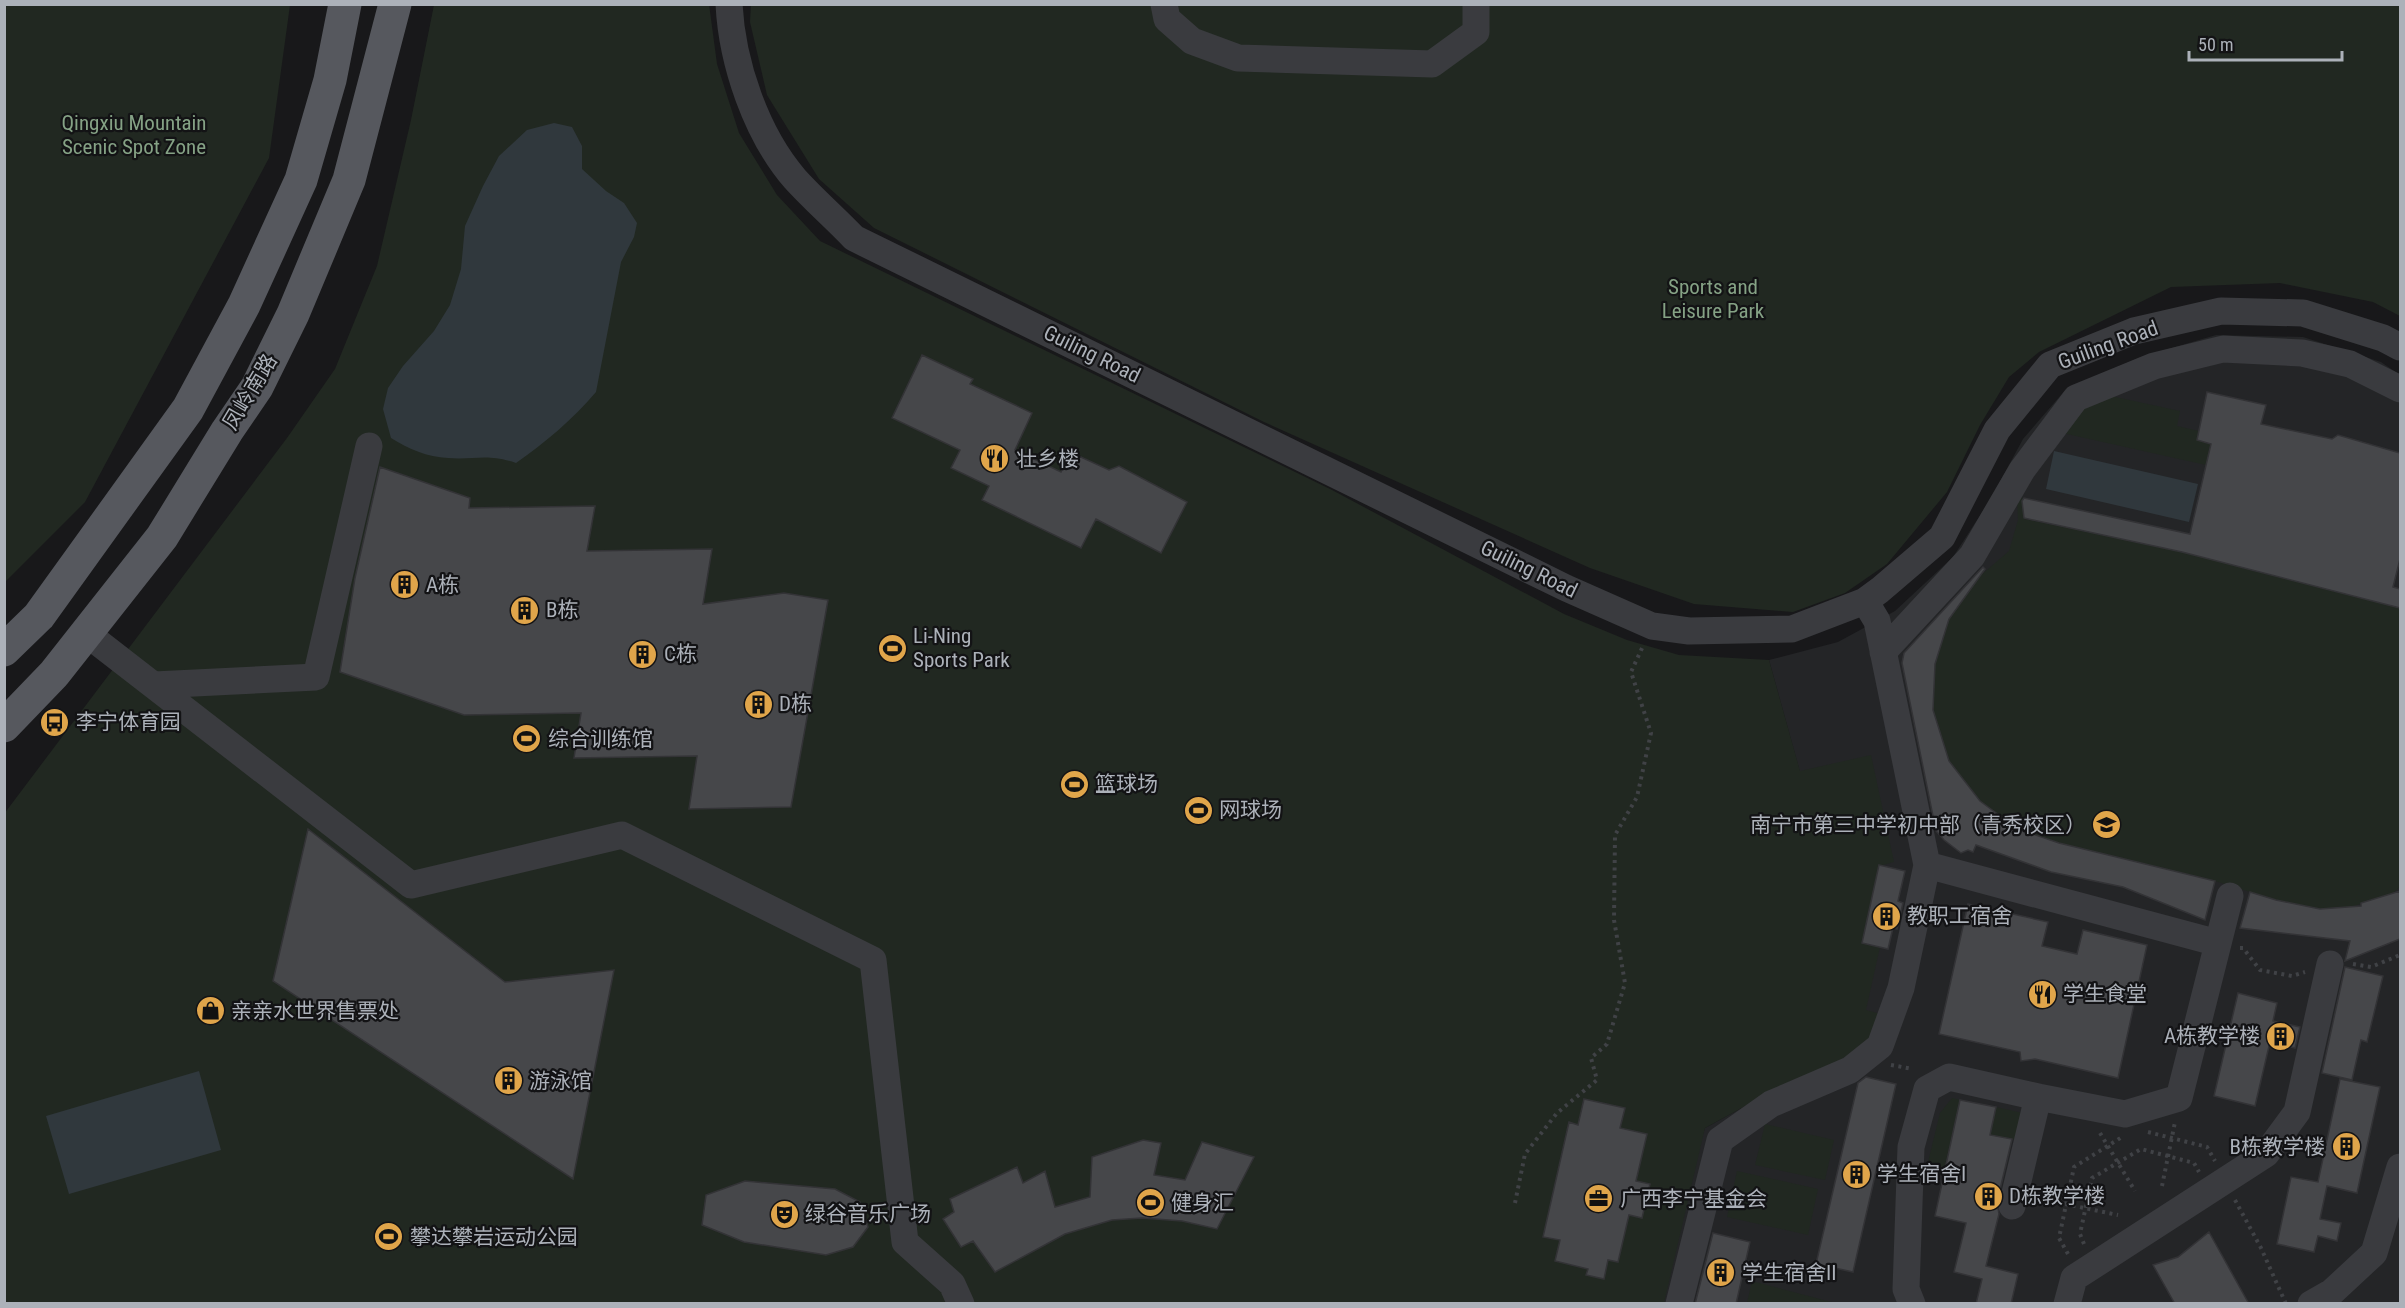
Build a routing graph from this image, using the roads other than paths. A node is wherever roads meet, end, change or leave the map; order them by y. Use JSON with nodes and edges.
{"nodes":[{"id":1,"x":345,"y":4,"type":"edge"},
{"id":2,"x":395,"y":4,"type":"edge"},
{"id":3,"x":729,"y":4,"type":"edge"},
{"id":4,"x":1164,"y":4,"type":"edge"},
{"id":5,"x":1476,"y":4,"type":"edge"},
{"id":6,"x":2400,"y":347,"type":"edge"},
{"id":7,"x":213,"y":362,"type":"junction"},
{"id":8,"x":258,"y":387,"type":"junction"},
{"id":9,"x":2400,"y":388,"type":"edge"},
{"id":10,"x":369,"y":447,"type":"dead end"},
{"id":11,"x":1864,"y":601,"type":"junction"},
{"id":12,"x":86,"y":633,"type":"junction"},
{"id":13,"x":4,"y":651,"type":"edge"},
{"id":14,"x":1883,"y":652,"type":"junction"},
{"id":15,"x":54,"y":674,"type":"junction"},
{"id":16,"x":154,"y":685,"type":"junction"},
{"id":17,"x":4,"y":726,"type":"edge"},
{"id":18,"x":4,"y":743,"type":"edge"},
{"id":19,"x":1927,"y":865,"type":"junction"},
{"id":20,"x":2230,"y":896,"type":"dead end"},
{"id":21,"x":2218,"y":943,"type":"junction"},
{"id":22,"x":2330,"y":964,"type":"road end"},
{"id":23,"x":2038,"y":1097,"type":"junction"},
{"id":24,"x":2400,"y":1167,"type":"edge"},
{"id":25,"x":2014,"y":1200,"type":"road end"},
{"id":26,"x":961,"y":1304,"type":"edge"},
{"id":27,"x":1679,"y":1304,"type":"edge"},
{"id":28,"x":1912,"y":1304,"type":"edge"},
{"id":29,"x":2067,"y":1304,"type":"edge"},
{"id":30,"x":2311,"y":1304,"type":"edge"}],
"edges":[{"from":1,"to":7,"type":"main road"},
{"from":2,"to":8,"type":"main road","name":"凤岭南路"},
{"from":3,"to":11,"type":"street","name":"Guiling Road"},
{"from":4,"to":5,"type":"street"},
{"from":6,"to":11,"type":"street","name":"Guiling Road"},
{"from":7,"to":8,"type":"main road"},
{"from":7,"to":13,"type":"main road"},
{"from":8,"to":12,"type":"main road","name":"凤岭南路"},
{"from":9,"to":14,"type":"street"},
{"from":10,"to":16,"type":"street"},
{"from":11,"to":14,"type":"street"},
{"from":12,"to":15,"type":"main road","name":"凤岭南路"},
{"from":12,"to":16,"type":"street"},
{"from":14,"to":19,"type":"street"},
{"from":15,"to":17,"type":"main road","name":"凤岭南路"},
{"from":15,"to":18,"type":"main road"},
{"from":16,"to":26,"type":"street"},
{"from":19,"to":21,"type":"street"},
{"from":19,"to":27,"type":"street"},
{"from":20,"to":21,"type":"street"},
{"from":21,"to":23,"type":"street"},
{"from":22,"to":29,"type":"street"},
{"from":23,"to":25,"type":"street"},
{"from":23,"to":28,"type":"street"},
{"from":24,"to":30,"type":"street"}]}
